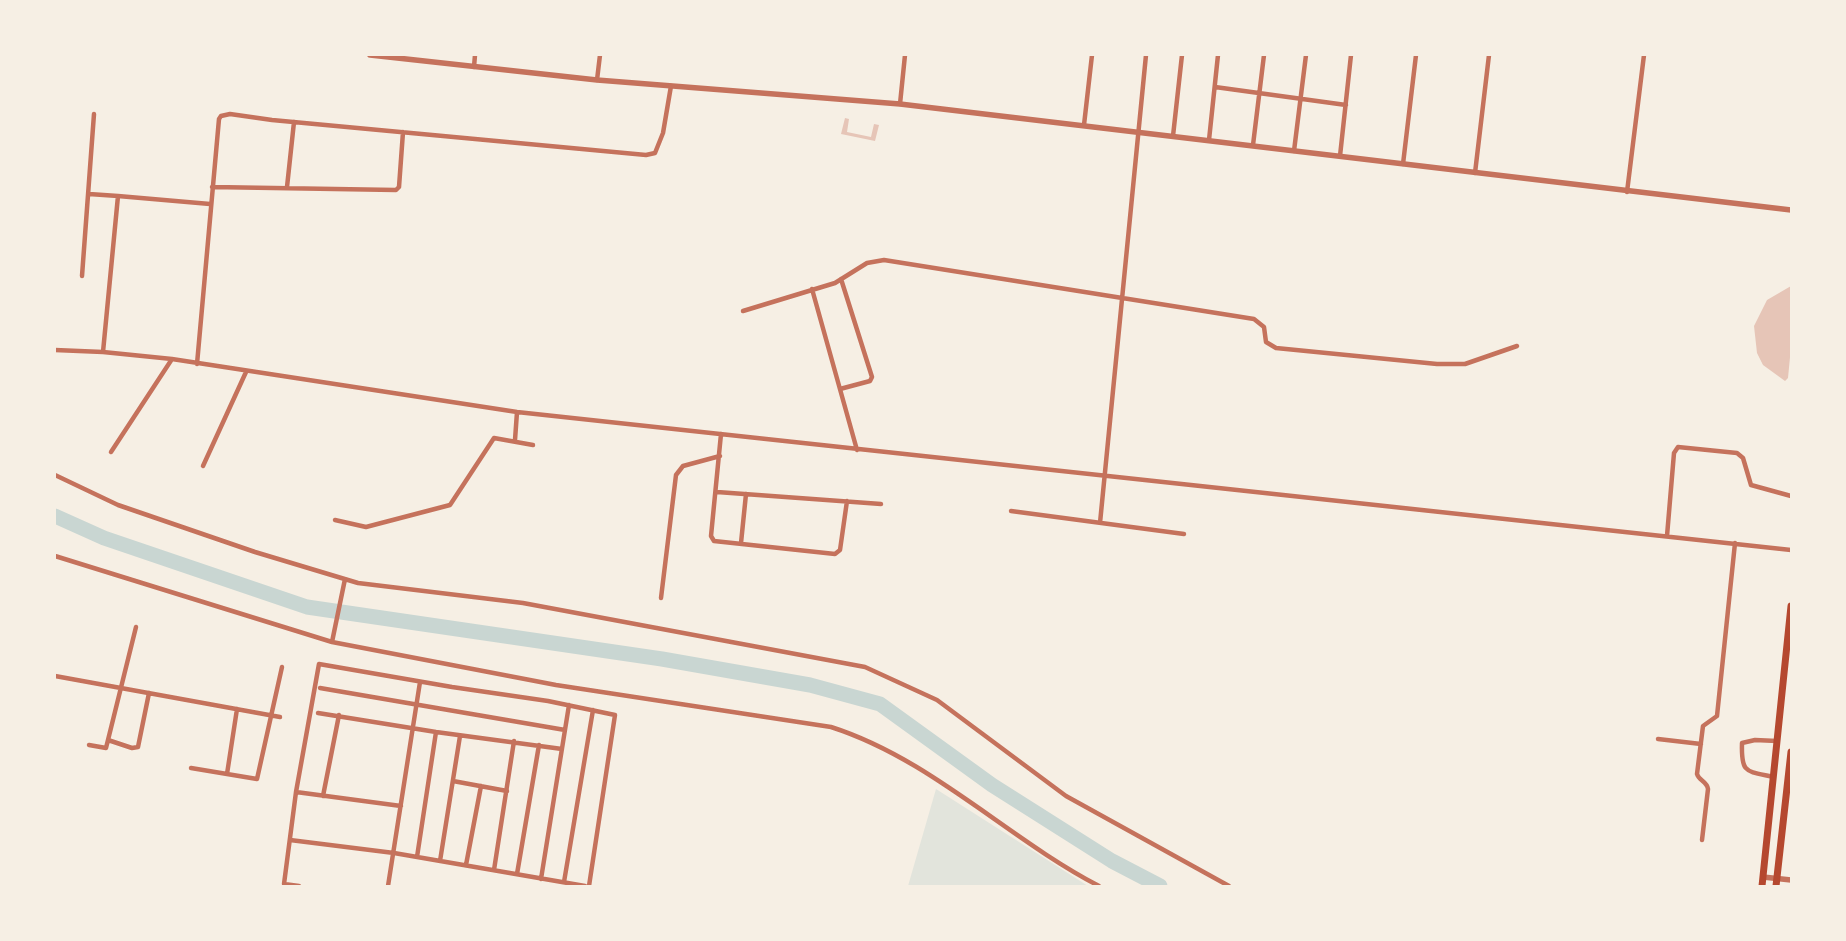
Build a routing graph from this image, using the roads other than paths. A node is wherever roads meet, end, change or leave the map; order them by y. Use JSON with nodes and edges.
{"nodes":[{"id":1,"x":370,"y":55,"type":"edge"},
{"id":2,"x":475,"y":55,"type":"edge"},
{"id":3,"x":600,"y":55,"type":"edge"},
{"id":4,"x":905,"y":55,"type":"edge"},
{"id":5,"x":1092,"y":55,"type":"edge"},
{"id":6,"x":1146,"y":55,"type":"edge"},
{"id":7,"x":1182,"y":55,"type":"edge"},
{"id":8,"x":1218,"y":55,"type":"edge"},
{"id":9,"x":1264,"y":55,"type":"edge"},
{"id":10,"x":1306,"y":55,"type":"edge"},
{"id":11,"x":1351,"y":55,"type":"edge"},
{"id":12,"x":1416,"y":55,"type":"edge"},
{"id":13,"x":1489,"y":55,"type":"edge"},
{"id":14,"x":1644,"y":55,"type":"edge"},
{"id":15,"x":474,"y":67,"type":"junction"},
{"id":16,"x":597,"y":80,"type":"junction"},
{"id":17,"x":671,"y":86,"type":"junction"},
{"id":18,"x":1215,"y":87,"type":"junction"},
{"id":19,"x":1259,"y":92,"type":"junction"},
{"id":20,"x":1300,"y":99,"type":"junction"},
{"id":21,"x":900,"y":104,"type":"junction"},
{"id":22,"x":1346,"y":105,"type":"junction"},
{"id":23,"x":94,"y":114,"type":"dead end"},
{"id":24,"x":294,"y":122,"type":"junction"},
{"id":25,"x":1084,"y":125,"type":"junction"},
{"id":26,"x":403,"y":132,"type":"junction"},
{"id":27,"x":1138,"y":132,"type":"junction"},
{"id":28,"x":1173,"y":136,"type":"junction"},
{"id":29,"x":1209,"y":140,"type":"junction"},
{"id":30,"x":1253,"y":146,"type":"junction"},
{"id":31,"x":1294,"y":151,"type":"junction"},
{"id":32,"x":1340,"y":156,"type":"junction"},
{"id":33,"x":1403,"y":164,"type":"junction"},
{"id":34,"x":1476,"y":173,"type":"junction"},
{"id":35,"x":212,"y":187,"type":"junction"},
{"id":36,"x":287,"y":187,"type":"junction"},
{"id":37,"x":1627,"y":192,"type":"junction"},
{"id":38,"x":89,"y":194,"type":"junction"},
{"id":39,"x":118,"y":196,"type":"junction"},
{"id":40,"x":210,"y":204,"type":"junction"},
{"id":41,"x":1791,"y":210,"type":"edge"},
{"id":42,"x":82,"y":276,"type":"dead end"},
{"id":43,"x":841,"y":280,"type":"junction"},
{"id":44,"x":812,"y":289,"type":"junction"},
{"id":45,"x":1123,"y":297,"type":"junction"},
{"id":46,"x":743,"y":311,"type":"dead end"},
{"id":47,"x":1517,"y":346,"type":"dead end"},
{"id":48,"x":55,"y":350,"type":"edge"},
{"id":49,"x":103,"y":352,"type":"junction"},
{"id":50,"x":172,"y":359,"type":"junction"},
{"id":51,"x":197,"y":364,"type":"junction"},
{"id":52,"x":246,"y":372,"type":"junction"},
{"id":53,"x":840,"y":389,"type":"junction"},
{"id":54,"x":517,"y":412,"type":"junction"},
{"id":55,"x":721,"y":434,"type":"junction"},
{"id":56,"x":515,"y":440,"type":"junction"},
{"id":57,"x":534,"y":445,"type":"dead end"},
{"id":58,"x":857,"y":450,"type":"junction"},
{"id":59,"x":111,"y":452,"type":"dead end"},
{"id":60,"x":720,"y":456,"type":"junction"},
{"id":61,"x":203,"y":466,"type":"dead end"},
{"id":62,"x":55,"y":475,"type":"edge"},
{"id":63,"x":1105,"y":476,"type":"junction"},
{"id":64,"x":717,"y":492,"type":"junction"},
{"id":65,"x":746,"y":494,"type":"junction"},
{"id":66,"x":1791,"y":496,"type":"edge"},
{"id":67,"x":847,"y":501,"type":"junction"},
{"id":68,"x":881,"y":504,"type":"dead end"},
{"id":69,"x":1011,"y":511,"type":"dead end"},
{"id":70,"x":335,"y":520,"type":"dead end"},
{"id":71,"x":1100,"y":523,"type":"junction"},
{"id":72,"x":1184,"y":534,"type":"dead end"},
{"id":73,"x":1667,"y":536,"type":"junction"},
{"id":74,"x":741,"y":543,"type":"junction"},
{"id":75,"x":1735,"y":543,"type":"junction"},
{"id":76,"x":1791,"y":550,"type":"edge"},
{"id":77,"x":55,"y":556,"type":"edge"},
{"id":78,"x":345,"y":579,"type":"junction"},
{"id":79,"x":661,"y":598,"type":"dead end"},
{"id":80,"x":1791,"y":606,"type":"edge"},
{"id":81,"x":136,"y":627,"type":"dead end"},
{"id":82,"x":332,"y":642,"type":"junction"},
{"id":83,"x":282,"y":667,"type":"dead end"},
{"id":84,"x":55,"y":676,"type":"edge"},
{"id":85,"x":420,"y":682,"type":"junction"},
{"id":86,"x":120,"y":688,"type":"junction"},
{"id":87,"x":320,"y":688,"type":"dead end"},
{"id":88,"x":149,"y":693,"type":"junction"},
{"id":89,"x":416,"y":704,"type":"junction"},
{"id":90,"x":569,"y":705,"type":"junction"},
{"id":91,"x":237,"y":709,"type":"junction"},
{"id":92,"x":593,"y":710,"type":"junction"},
{"id":93,"x":318,"y":713,"type":"dead end"},
{"id":94,"x":339,"y":715,"type":"junction"},
{"id":95,"x":272,"y":716,"type":"junction"},
{"id":96,"x":280,"y":717,"type":"dead end"},
{"id":97,"x":413,"y":728,"type":"junction"},
{"id":98,"x":565,"y":730,"type":"junction"},
{"id":99,"x":436,"y":732,"type":"junction"},
{"id":100,"x":460,"y":736,"type":"junction"},
{"id":101,"x":1658,"y":739,"type":"dead end"},
{"id":102,"x":108,"y":740,"type":"junction"},
{"id":103,"x":514,"y":741,"type":"junction"},
{"id":104,"x":1777,"y":741,"type":"junction"},
{"id":105,"x":1701,"y":744,"type":"junction"},
{"id":106,"x":539,"y":745,"type":"junction"},
{"id":107,"x":89,"y":746,"type":"dead end"},
{"id":108,"x":562,"y":749,"type":"junction"},
{"id":109,"x":1791,"y":752,"type":"edge"},
{"id":110,"x":191,"y":768,"type":"dead end"},
{"id":111,"x":227,"y":774,"type":"junction"},
{"id":112,"x":1774,"y":777,"type":"junction"},
{"id":113,"x":453,"y":780,"type":"junction"},
{"id":114,"x":1789,"y":782,"type":"edge"},
{"id":115,"x":481,"y":786,"type":"junction"},
{"id":116,"x":507,"y":790,"type":"junction"},
{"id":117,"x":296,"y":792,"type":"junction"},
{"id":118,"x":323,"y":796,"type":"junction"},
{"id":119,"x":401,"y":806,"type":"junction"},
{"id":120,"x":290,"y":840,"type":"junction"},
{"id":121,"x":1702,"y":840,"type":"dead end"},
{"id":122,"x":394,"y":853,"type":"junction"},
{"id":123,"x":417,"y":857,"type":"junction"},
{"id":124,"x":440,"y":861,"type":"junction"},
{"id":125,"x":466,"y":865,"type":"junction"},
{"id":126,"x":494,"y":870,"type":"junction"},
{"id":127,"x":517,"y":874,"type":"junction"},
{"id":128,"x":1763,"y":876,"type":"junction"},
{"id":129,"x":541,"y":878,"type":"junction"},
{"id":130,"x":1791,"y":880,"type":"edge"},
{"id":131,"x":564,"y":882,"type":"junction"},
{"id":132,"x":1777,"y":882,"type":"edge"},
{"id":133,"x":299,"y":886,"type":"edge"},
{"id":134,"x":388,"y":886,"type":"edge"},
{"id":135,"x":585,"y":886,"type":"edge"},
{"id":136,"x":589,"y":886,"type":"edge"},
{"id":137,"x":1099,"y":886,"type":"edge"},
{"id":138,"x":1230,"y":886,"type":"edge"},
{"id":139,"x":1762,"y":886,"type":"edge"}],
"edges":[{"from":1,"to":15,"type":"street"},
{"from":2,"to":15,"type":"street"},
{"from":3,"to":16,"type":"street"},
{"from":4,"to":21,"type":"street"},
{"from":5,"to":25,"type":"street"},
{"from":6,"to":27,"type":"street"},
{"from":7,"to":28,"type":"street"},
{"from":8,"to":18,"type":"street"},
{"from":9,"to":19,"type":"street"},
{"from":10,"to":20,"type":"street"},
{"from":11,"to":22,"type":"street"},
{"from":12,"to":33,"type":"street"},
{"from":13,"to":34,"type":"street"},
{"from":14,"to":37,"type":"street"},
{"from":15,"to":16,"type":"street"},
{"from":16,"to":17,"type":"street"},
{"from":17,"to":21,"type":"street"},
{"from":17,"to":26,"type":"street"},
{"from":18,"to":19,"type":"street"},
{"from":18,"to":29,"type":"street"},
{"from":19,"to":20,"type":"street"},
{"from":19,"to":30,"type":"street"},
{"from":20,"to":22,"type":"street"},
{"from":20,"to":31,"type":"street"},
{"from":21,"to":25,"type":"street"},
{"from":22,"to":32,"type":"street"},
{"from":23,"to":38,"type":"street"},
{"from":24,"to":26,"type":"street"},
{"from":24,"to":35,"type":"street"},
{"from":24,"to":36,"type":"street"},
{"from":25,"to":27,"type":"street"},
{"from":26,"to":36,"type":"street"},
{"from":27,"to":28,"type":"street"},
{"from":27,"to":45,"type":"street"},
{"from":28,"to":29,"type":"street"},
{"from":29,"to":30,"type":"street"},
{"from":30,"to":31,"type":"street"},
{"from":31,"to":32,"type":"street"},
{"from":32,"to":33,"type":"street"},
{"from":33,"to":34,"type":"street"},
{"from":34,"to":37,"type":"street"},
{"from":35,"to":36,"type":"street"},
{"from":35,"to":40,"type":"street"},
{"from":37,"to":41,"type":"street"},
{"from":38,"to":39,"type":"street"},
{"from":38,"to":42,"type":"street"},
{"from":39,"to":40,"type":"street"},
{"from":39,"to":49,"type":"street"},
{"from":40,"to":51,"type":"street"},
{"from":43,"to":44,"type":"street"},
{"from":43,"to":45,"type":"street"},
{"from":43,"to":53,"type":"street"},
{"from":44,"to":46,"type":"street"},
{"from":44,"to":53,"type":"street"},
{"from":45,"to":47,"type":"street"},
{"from":45,"to":63,"type":"street"},
{"from":48,"to":49,"type":"street"},
{"from":49,"to":50,"type":"street"},
{"from":50,"to":51,"type":"street"},
{"from":50,"to":59,"type":"street"},
{"from":51,"to":52,"type":"street"},
{"from":52,"to":54,"type":"street"},
{"from":52,"to":61,"type":"street"},
{"from":53,"to":58,"type":"street"},
{"from":54,"to":55,"type":"street"},
{"from":54,"to":56,"type":"street"},
{"from":55,"to":58,"type":"street"},
{"from":55,"to":60,"type":"street"},
{"from":56,"to":57,"type":"street"},
{"from":56,"to":70,"type":"street"},
{"from":58,"to":63,"type":"street"},
{"from":60,"to":64,"type":"street"},
{"from":60,"to":79,"type":"street"},
{"from":62,"to":78,"type":"street"},
{"from":63,"to":71,"type":"street"},
{"from":63,"to":73,"type":"street"},
{"from":64,"to":65,"type":"street"},
{"from":64,"to":74,"type":"street"},
{"from":65,"to":67,"type":"street"},
{"from":65,"to":74,"type":"street"},
{"from":66,"to":73,"type":"street"},
{"from":67,"to":68,"type":"street"},
{"from":67,"to":74,"type":"street"},
{"from":69,"to":71,"type":"street"},
{"from":71,"to":72,"type":"street"},
{"from":73,"to":75,"type":"street"},
{"from":75,"to":76,"type":"street"},
{"from":75,"to":105,"type":"street"},
{"from":77,"to":82,"type":"street"},
{"from":78,"to":82,"type":"street"},
{"from":78,"to":138,"type":"street"},
{"from":80,"to":104,"type":"main road"},
{"from":81,"to":86,"type":"street"},
{"from":82,"to":137,"type":"street"},
{"from":83,"to":95,"type":"street"},
{"from":84,"to":86,"type":"street"},
{"from":85,"to":89,"type":"street"},
{"from":85,"to":90,"type":"street"},
{"from":85,"to":117,"type":"street"},
{"from":86,"to":88,"type":"street"},
{"from":86,"to":102,"type":"street"},
{"from":87,"to":89,"type":"street"},
{"from":88,"to":91,"type":"street"},
{"from":88,"to":102,"type":"street"},
{"from":89,"to":97,"type":"street"},
{"from":89,"to":98,"type":"street"},
{"from":90,"to":92,"type":"street"},
{"from":90,"to":98,"type":"street"},
{"from":91,"to":95,"type":"street"},
{"from":91,"to":111,"type":"street"},
{"from":92,"to":131,"type":"street"},
{"from":92,"to":136,"type":"street"},
{"from":93,"to":94,"type":"street"},
{"from":94,"to":97,"type":"street"},
{"from":94,"to":118,"type":"street"},
{"from":95,"to":96,"type":"street"},
{"from":95,"to":111,"type":"street"},
{"from":97,"to":99,"type":"street"},
{"from":97,"to":119,"type":"street"},
{"from":98,"to":108,"type":"street"},
{"from":99,"to":100,"type":"street"},
{"from":99,"to":123,"type":"street"},
{"from":100,"to":103,"type":"street"},
{"from":100,"to":113,"type":"street"},
{"from":101,"to":105,"type":"street"},
{"from":102,"to":107,"type":"street"},
{"from":103,"to":106,"type":"street"},
{"from":103,"to":116,"type":"street"},
{"from":104,"to":112,"type":"main road"},
{"from":104,"to":112,"type":"street"},
{"from":105,"to":121,"type":"street"},
{"from":106,"to":108,"type":"street"},
{"from":106,"to":127,"type":"street"},
{"from":108,"to":129,"type":"street"},
{"from":109,"to":114,"type":"main road"},
{"from":110,"to":111,"type":"street"},
{"from":112,"to":128,"type":"main road"},
{"from":113,"to":115,"type":"street"},
{"from":113,"to":124,"type":"street"},
{"from":114,"to":132,"type":"main road"},
{"from":115,"to":116,"type":"street"},
{"from":115,"to":125,"type":"street"},
{"from":116,"to":126,"type":"street"},
{"from":117,"to":118,"type":"street"},
{"from":117,"to":120,"type":"street"},
{"from":118,"to":119,"type":"street"},
{"from":119,"to":122,"type":"street"},
{"from":120,"to":122,"type":"street"},
{"from":120,"to":133,"type":"street"},
{"from":122,"to":123,"type":"street"},
{"from":122,"to":134,"type":"street"},
{"from":123,"to":124,"type":"street"},
{"from":124,"to":125,"type":"street"},
{"from":125,"to":126,"type":"street"},
{"from":126,"to":127,"type":"street"},
{"from":127,"to":129,"type":"street"},
{"from":128,"to":132,"type":"street"},
{"from":128,"to":139,"type":"main road"},
{"from":129,"to":131,"type":"street"},
{"from":130,"to":132,"type":"street"},
{"from":131,"to":135,"type":"street"}]}
